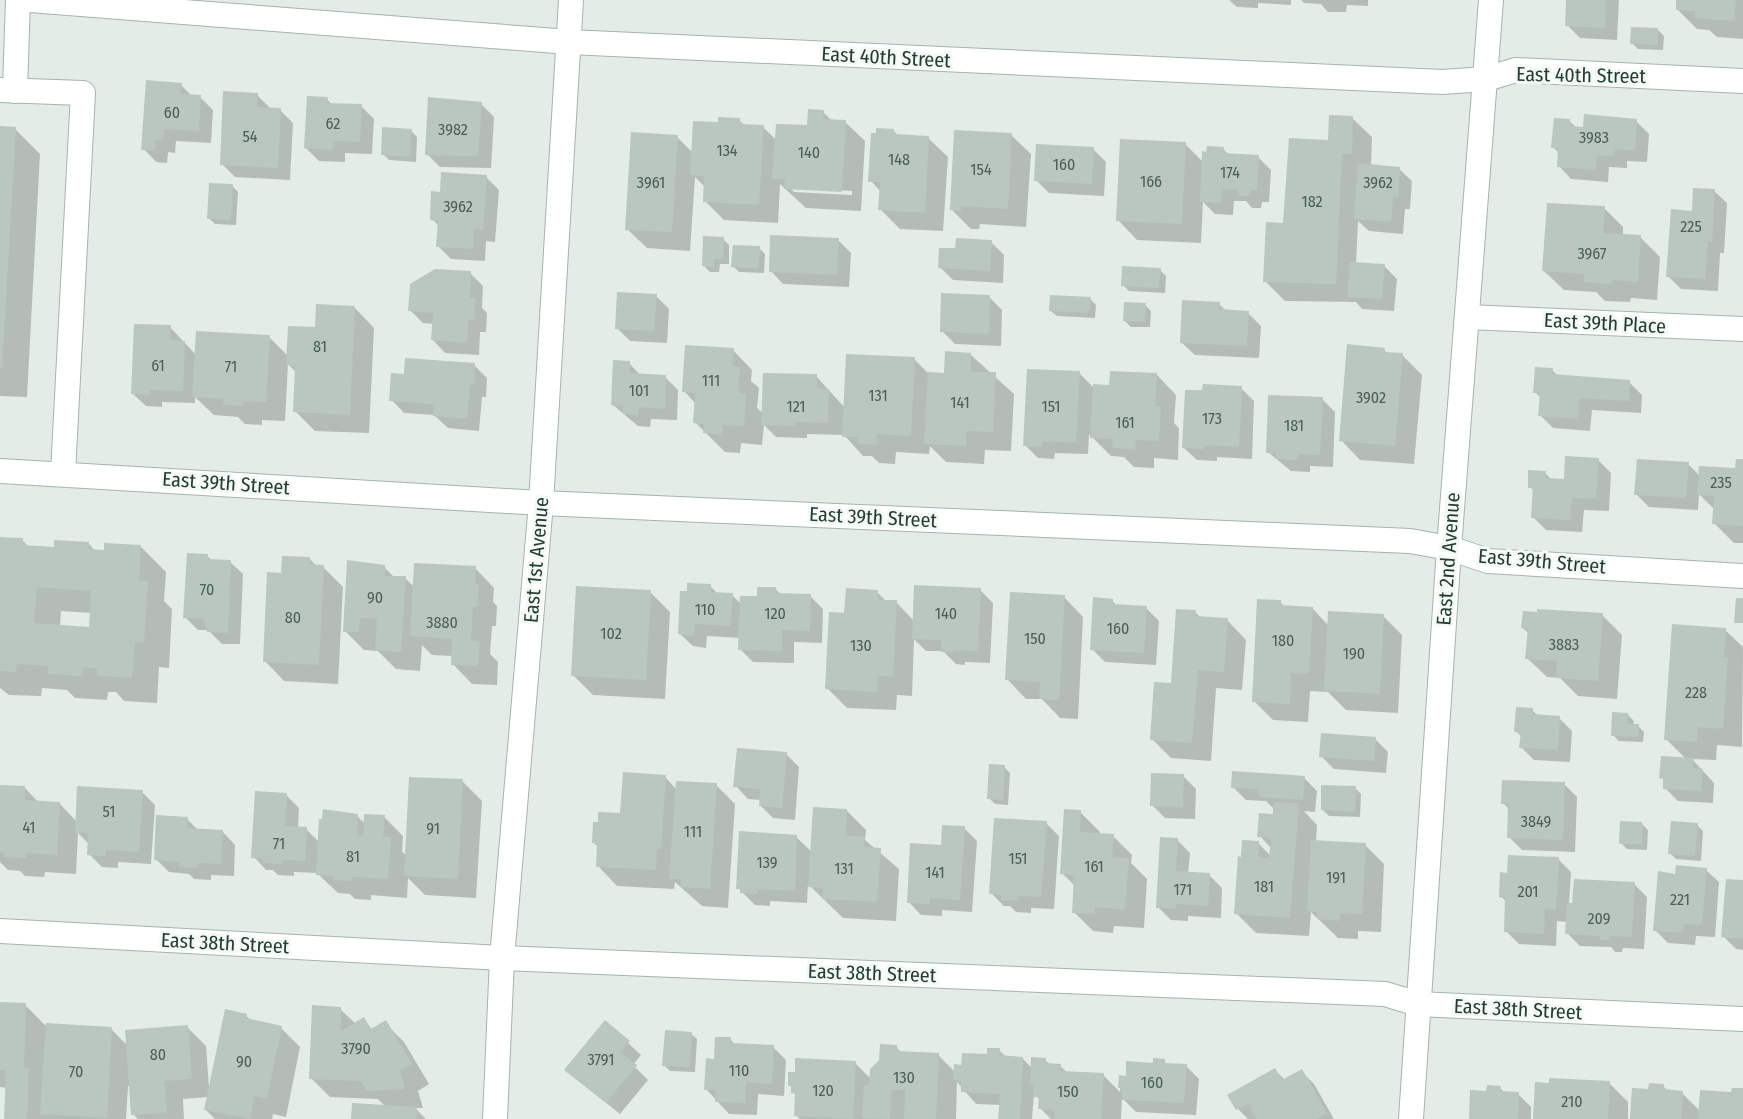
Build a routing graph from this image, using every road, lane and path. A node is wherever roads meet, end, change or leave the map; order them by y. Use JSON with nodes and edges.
{"nodes":[{"id":1,"x":18,"y":0,"type":"edge"},
{"id":2,"x":30,"y":0,"type":"edge"},
{"id":3,"x":571,"y":0,"type":"edge"},
{"id":4,"x":1491,"y":0,"type":"edge"},
{"id":5,"x":569,"y":42,"type":"junction"},
{"id":6,"x":1486,"y":79,"type":"junction"},
{"id":7,"x":1743,"y":81,"type":"edge"},
{"id":8,"x":7,"y":90,"type":"edge"},
{"id":9,"x":1467,"y":317,"type":"junction"},
{"id":10,"x":1743,"y":329,"type":"edge"},
{"id":11,"x":0,"y":471,"type":"edge"},
{"id":12,"x":63,"y":473,"type":"junction"},
{"id":13,"x":541,"y":503,"type":"junction"},
{"id":14,"x":1449,"y":548,"type":"junction"},
{"id":15,"x":1743,"y":576,"type":"edge"},
{"id":16,"x":0,"y":931,"type":"edge"},
{"id":17,"x":502,"y":958,"type":"junction"},
{"id":18,"x":1418,"y":1004,"type":"junction"},
{"id":19,"x":1743,"y":1019,"type":"edge"},
{"id":20,"x":495,"y":1119,"type":"edge"},
{"id":21,"x":1411,"y":1119,"type":"edge"}],
"edges":[{"from":1,"to":8,"type":"street"},
{"from":2,"to":5,"type":"street","name":"East 40th Street"},
{"from":3,"to":5,"type":"street","name":"East 1st Avenue"},
{"from":4,"to":6,"type":"street","name":"East 2nd Avenue"},
{"from":5,"to":6,"type":"street","name":"East 40th Street"},
{"from":5,"to":13,"type":"street","name":"East 1st Avenue"},
{"from":6,"to":7,"type":"street","name":"East 40th Street"},
{"from":6,"to":9,"type":"street","name":"East 2nd Avenue"},
{"from":8,"to":12,"type":"street"},
{"from":9,"to":10,"type":"street","name":"East 39th Place"},
{"from":9,"to":14,"type":"street","name":"East 2nd Avenue"},
{"from":11,"to":12,"type":"street","name":"East 39th Street"},
{"from":12,"to":13,"type":"street","name":"East 39th Street"},
{"from":13,"to":14,"type":"street","name":"East 39th Street"},
{"from":13,"to":17,"type":"street","name":"East 1st Avenue"},
{"from":14,"to":15,"type":"street","name":"East 39th Street"},
{"from":14,"to":18,"type":"street","name":"East 2nd Avenue"},
{"from":16,"to":17,"type":"street","name":"East 38th Street"},
{"from":17,"to":18,"type":"street","name":"East 38th Street"},
{"from":17,"to":20,"type":"street","name":"East 1st Avenue"},
{"from":18,"to":19,"type":"street","name":"East 38th Street"},
{"from":18,"to":21,"type":"street","name":"East 2nd Avenue"}]}
